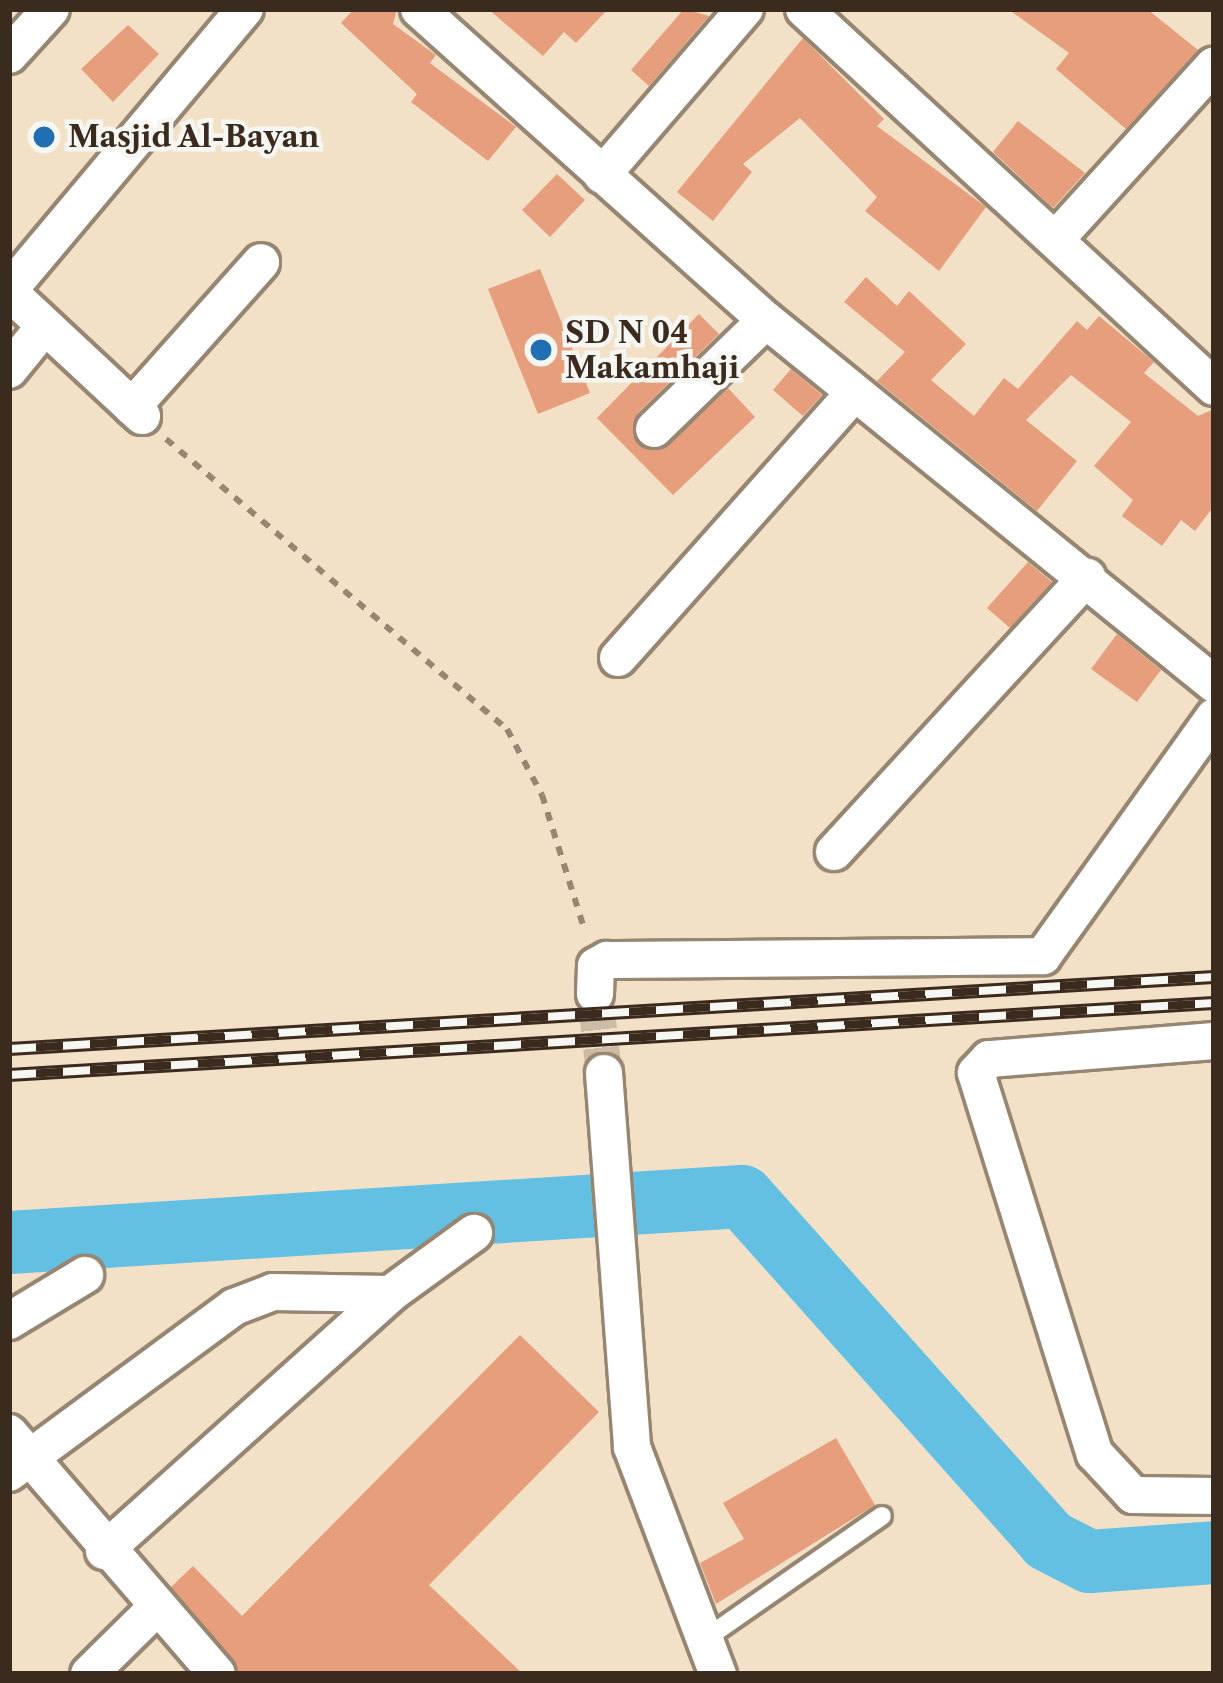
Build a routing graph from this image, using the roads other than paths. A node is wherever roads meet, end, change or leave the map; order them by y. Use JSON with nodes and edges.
{"nodes":[{"id":1,"x":51,"y":9,"type":"edge"},
{"id":2,"x":245,"y":9,"type":"edge"},
{"id":3,"x":419,"y":9,"type":"edge"},
{"id":4,"x":745,"y":9,"type":"edge"},
{"id":5,"x":804,"y":9,"type":"edge"},
{"id":6,"x":9,"y":55,"type":"edge"},
{"id":7,"x":1214,"y":64,"type":"edge"},
{"id":8,"x":602,"y":176,"type":"junction"},
{"id":9,"x":1055,"y":240,"type":"junction"},
{"id":10,"x":261,"y":262,"type":"dead end"},
{"id":11,"x":9,"y":291,"type":"edge"},
{"id":12,"x":766,"y":320,"type":"junction"},
{"id":13,"x":44,"y":327,"type":"junction"},
{"id":14,"x":9,"y":370,"type":"edge"},
{"id":15,"x":1214,"y":386,"type":"edge"},
{"id":16,"x":854,"y":394,"type":"junction"},
{"id":17,"x":654,"y":429,"type":"dead end"},
{"id":18,"x":1087,"y":577,"type":"junction"},
{"id":19,"x":618,"y":658,"type":"dead end"},
{"id":20,"x":1214,"y":684,"type":"edge"},
{"id":21,"x":1214,"y":717,"type":"edge"},
{"id":22,"x":834,"y":852,"type":"dead end"},
{"id":23,"x":595,"y":980,"type":"road end"},
{"id":24,"x":1214,"y":1042,"type":"edge"},
{"id":25,"x":604,"y":1073,"type":"tunnel mouth"},
{"id":26,"x":474,"y":1233,"type":"dead end"},
{"id":27,"x":86,"y":1275,"type":"dead end"},
{"id":28,"x":390,"y":1294,"type":"junction"},
{"id":29,"x":9,"y":1321,"type":"edge"},
{"id":30,"x":16,"y":1454,"type":"edge"},
{"id":31,"x":1214,"y":1496,"type":"edge"},
{"id":32,"x":882,"y":1516,"type":"dead end"},
{"id":33,"x":104,"y":1551,"type":"junction"},
{"id":34,"x":155,"y":1608,"type":"junction"},
{"id":35,"x":710,"y":1657,"type":"edge"},
{"id":36,"x":89,"y":1674,"type":"edge"},
{"id":37,"x":217,"y":1674,"type":"edge"}],
"edges":[{"from":1,"to":6,"type":"street"},
{"from":2,"to":11,"type":"street"},
{"from":3,"to":8,"type":"street"},
{"from":4,"to":8,"type":"street"},
{"from":5,"to":9,"type":"street"},
{"from":7,"to":9,"type":"street"},
{"from":8,"to":12,"type":"street"},
{"from":9,"to":15,"type":"street"},
{"from":10,"to":13,"type":"street"},
{"from":11,"to":13,"type":"street"},
{"from":12,"to":16,"type":"street"},
{"from":12,"to":17,"type":"street"},
{"from":13,"to":14,"type":"street"},
{"from":16,"to":18,"type":"street"},
{"from":16,"to":19,"type":"street"},
{"from":18,"to":20,"type":"street"},
{"from":18,"to":22,"type":"street"},
{"from":21,"to":23,"type":"street"},
{"from":24,"to":31,"type":"street"},
{"from":25,"to":35,"type":"street"},
{"from":26,"to":28,"type":"street"},
{"from":27,"to":29,"type":"street"},
{"from":28,"to":30,"type":"street"},
{"from":28,"to":33,"type":"street"},
{"from":30,"to":33,"type":"street"},
{"from":32,"to":35,"type":"lane"},
{"from":33,"to":34,"type":"street"},
{"from":34,"to":36,"type":"street"},
{"from":34,"to":37,"type":"street"}]}
